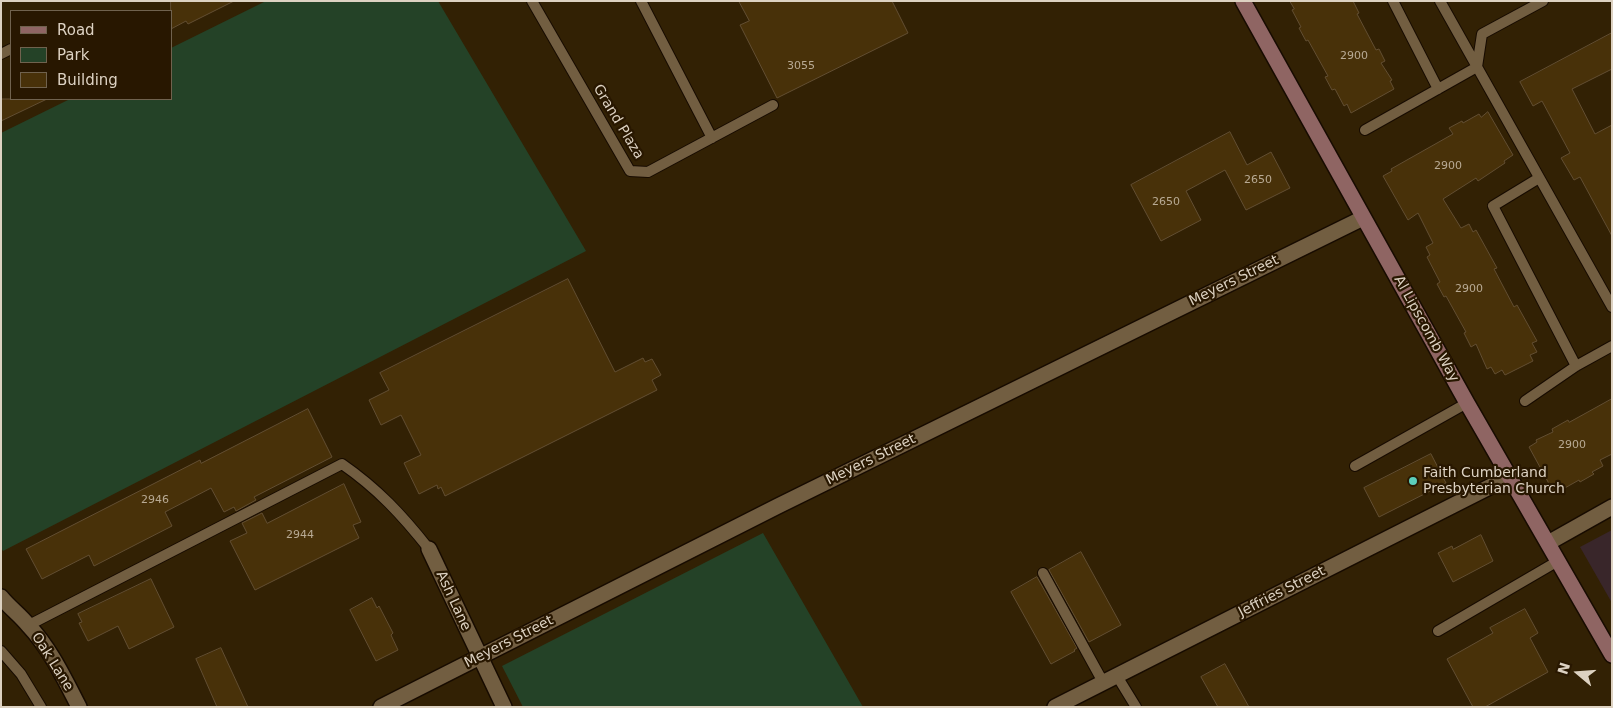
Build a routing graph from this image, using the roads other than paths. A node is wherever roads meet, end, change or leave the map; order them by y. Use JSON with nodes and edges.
{"nodes":[{"id":1,"x":532,"y":1,"type":"edge"},
{"id":2,"x":641,"y":1,"type":"edge"},
{"id":3,"x":1243,"y":1,"type":"edge"},
{"id":4,"x":1393,"y":1,"type":"edge"},
{"id":5,"x":1440,"y":1,"type":"edge"},
{"id":6,"x":1543,"y":1,"type":"edge"},
{"id":7,"x":1477,"y":67,"type":"junction"},
{"id":8,"x":1438,"y":89,"type":"junction"},
{"id":9,"x":773,"y":105,"type":"dead end"},
{"id":10,"x":1365,"y":130,"type":"dead end"},
{"id":11,"x":712,"y":138,"type":"junction"},
{"id":12,"x":1540,"y":178,"type":"junction"},
{"id":13,"x":1363,"y":218,"type":"junction"},
{"id":14,"x":1612,"y":307,"type":"edge"},
{"id":15,"x":1612,"y":346,"type":"edge"},
{"id":16,"x":1576,"y":366,"type":"junction"},
{"id":17,"x":1525,"y":401,"type":"dead end"},
{"id":18,"x":1467,"y":403,"type":"junction"},
{"id":19,"x":1355,"y":466,"type":"dead end"},
{"id":20,"x":1509,"y":477,"type":"junction"},
{"id":21,"x":1612,"y":507,"type":"edge"},
{"id":22,"x":1548,"y":543,"type":"junction"},
{"id":23,"x":429,"y":549,"type":"joint"},
{"id":24,"x":1558,"y":561,"type":"junction"},
{"id":25,"x":1044,"y":573,"type":"dead end"},
{"id":26,"x":1,"y":597,"type":"edge"},
{"id":27,"x":29,"y":625,"type":"junction"},
{"id":28,"x":1438,"y":631,"type":"dead end"},
{"id":29,"x":1,"y":651,"type":"edge"},
{"id":30,"x":1612,"y":655,"type":"edge"},
{"id":31,"x":480,"y":658,"type":"junction"},
{"id":32,"x":1110,"y":679,"type":"junction"},
{"id":33,"x":41,"y":707,"type":"edge"},
{"id":34,"x":79,"y":707,"type":"edge"},
{"id":35,"x":380,"y":707,"type":"edge"},
{"id":36,"x":504,"y":707,"type":"edge"},
{"id":37,"x":1055,"y":707,"type":"edge"},
{"id":38,"x":1136,"y":707,"type":"edge"}],
"edges":[{"from":1,"to":11,"type":"lane","name":"Grand Plaza"},
{"from":2,"to":11,"type":"lane"},
{"from":3,"to":13,"type":"street","name":"Al Lipscomb Way"},
{"from":4,"to":8,"type":"lane"},
{"from":5,"to":7,"type":"lane"},
{"from":6,"to":7,"type":"lane"},
{"from":7,"to":8,"type":"lane"},
{"from":7,"to":12,"type":"lane"},
{"from":8,"to":10,"type":"lane"},
{"from":9,"to":11,"type":"lane","name":"Grand Plaza"},
{"from":12,"to":14,"type":"lane"},
{"from":12,"to":16,"type":"lane"},
{"from":13,"to":18,"type":"street","name":"Al Lipscomb Way"},
{"from":13,"to":31,"type":"street","name":"Meyers Street"},
{"from":15,"to":16,"type":"lane"},
{"from":16,"to":17,"type":"lane"},
{"from":18,"to":19,"type":"lane"},
{"from":18,"to":20,"type":"street","name":"Al Lipscomb Way"},
{"from":20,"to":22,"type":"street","name":"Al Lipscomb Way"},
{"from":20,"to":32,"type":"street","name":"Jeffries Street"},
{"from":21,"to":22,"type":"street"},
{"from":22,"to":24,"type":"street","name":"Al Lipscomb Way"},
{"from":23,"to":27,"type":"lane"},
{"from":23,"to":31,"type":"street","name":"Ash Lane"},
{"from":24,"to":28,"type":"lane"},
{"from":24,"to":30,"type":"street","name":"Al Lipscomb Way"},
{"from":25,"to":32,"type":"lane"},
{"from":26,"to":27,"type":"street","name":"Oak Lane"},
{"from":27,"to":34,"type":"street","name":"Oak Lane"},
{"from":29,"to":33,"type":"lane"},
{"from":31,"to":35,"type":"street","name":"Meyers Street"},
{"from":31,"to":36,"type":"street","name":"Ash Lane"},
{"from":32,"to":37,"type":"street","name":"Jeffries Street"},
{"from":32,"to":38,"type":"lane"}]}
